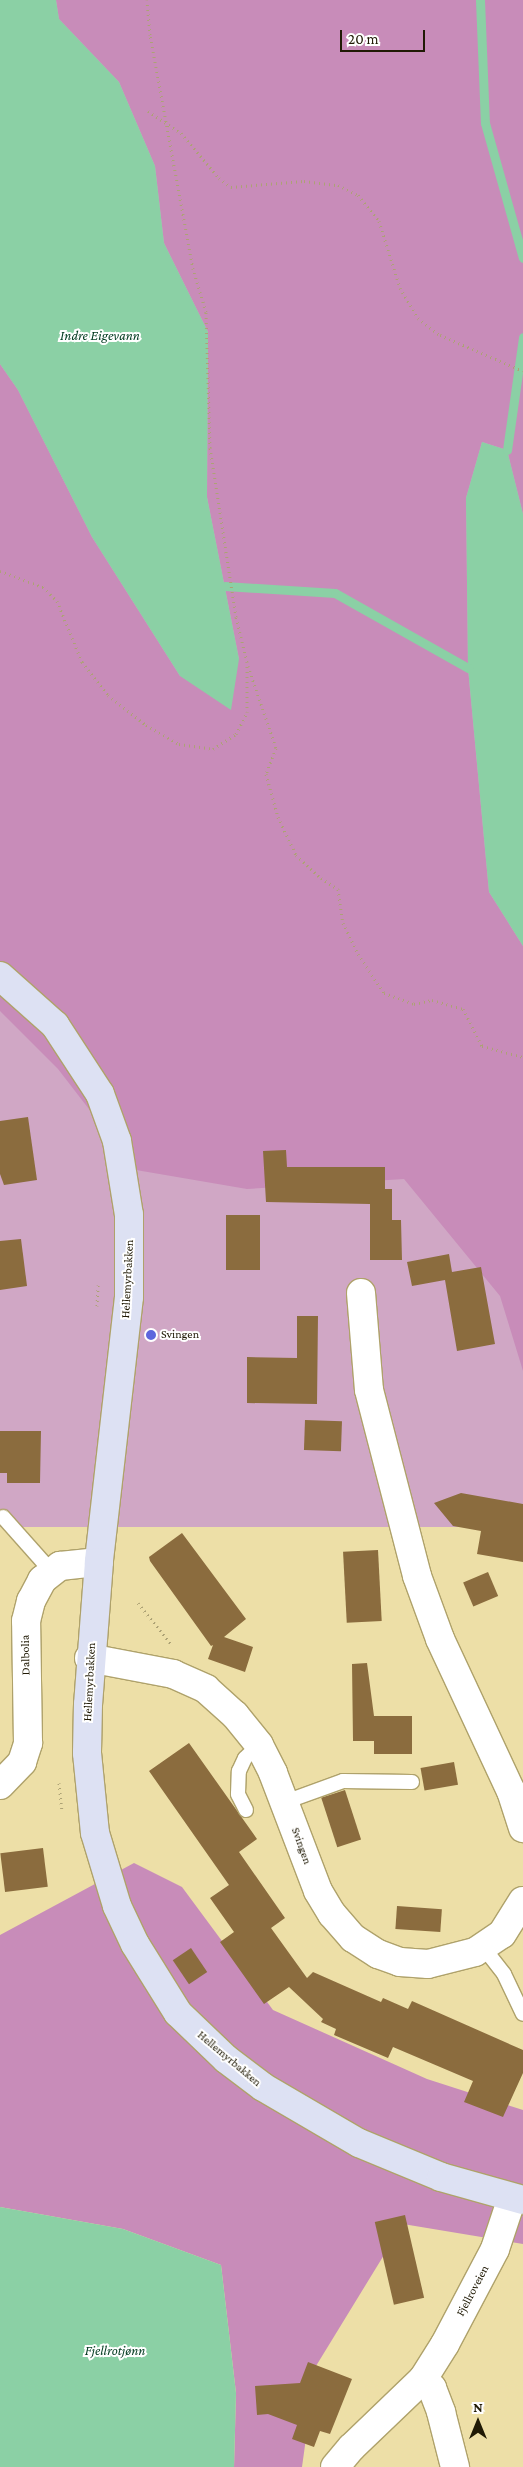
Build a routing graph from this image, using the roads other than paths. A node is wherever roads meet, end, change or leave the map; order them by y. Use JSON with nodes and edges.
{"nodes":[{"id":1,"x":0,"y":976,"type":"edge"},
{"id":2,"x":361,"y":1293,"type":"dead end"},
{"id":3,"x":3,"y":1517,"type":"dead end"},
{"id":4,"x":99,"y":1562,"type":"junction"},
{"id":5,"x":52,"y":1572,"type":"junction"},
{"id":6,"x":90,"y":1658,"type":"junction"},
{"id":7,"x":259,"y":1746,"type":"junction"},
{"id":8,"x":412,"y":1782,"type":"dead end"},
{"id":9,"x":0,"y":1785,"type":"edge"},
{"id":10,"x":285,"y":1802,"type":"junction"},
{"id":11,"x":246,"y":1810,"type":"dead end"},
{"id":12,"x":523,"y":1828,"type":"edge"},
{"id":13,"x":523,"y":1902,"type":"edge"},
{"id":14,"x":483,"y":1946,"type":"junction"},
{"id":15,"x":523,"y":2014,"type":"edge"},
{"id":16,"x":518,"y":2199,"type":"edge"},
{"id":17,"x":422,"y":2379,"type":"junction"},
{"id":18,"x":335,"y":2467,"type":"edge"},
{"id":19,"x":455,"y":2467,"type":"edge"}],
"edges":[{"from":1,"to":4,"type":"street","name":"Hellemyrbakken"},
{"from":2,"to":12,"type":"street"},
{"from":3,"to":5,"type":"lane"},
{"from":4,"to":5,"type":"street"},
{"from":4,"to":6,"type":"street","name":"Hellemyrbakken"},
{"from":5,"to":9,"type":"street","name":"Dalbolia"},
{"from":6,"to":7,"type":"street","name":"Svingen"},
{"from":6,"to":16,"type":"street","name":"Hellemyrbakken"},
{"from":7,"to":10,"type":"street","name":"Svingen"},
{"from":7,"to":11,"type":"lane"},
{"from":8,"to":10,"type":"lane"},
{"from":10,"to":14,"type":"street","name":"Svingen"},
{"from":13,"to":14,"type":"street","name":"Svingen"},
{"from":14,"to":15,"type":"lane"},
{"from":16,"to":17,"type":"street","name":"Fjellroveien"},
{"from":17,"to":18,"type":"street","name":"Fjellroveien"},
{"from":17,"to":19,"type":"street"}]}
